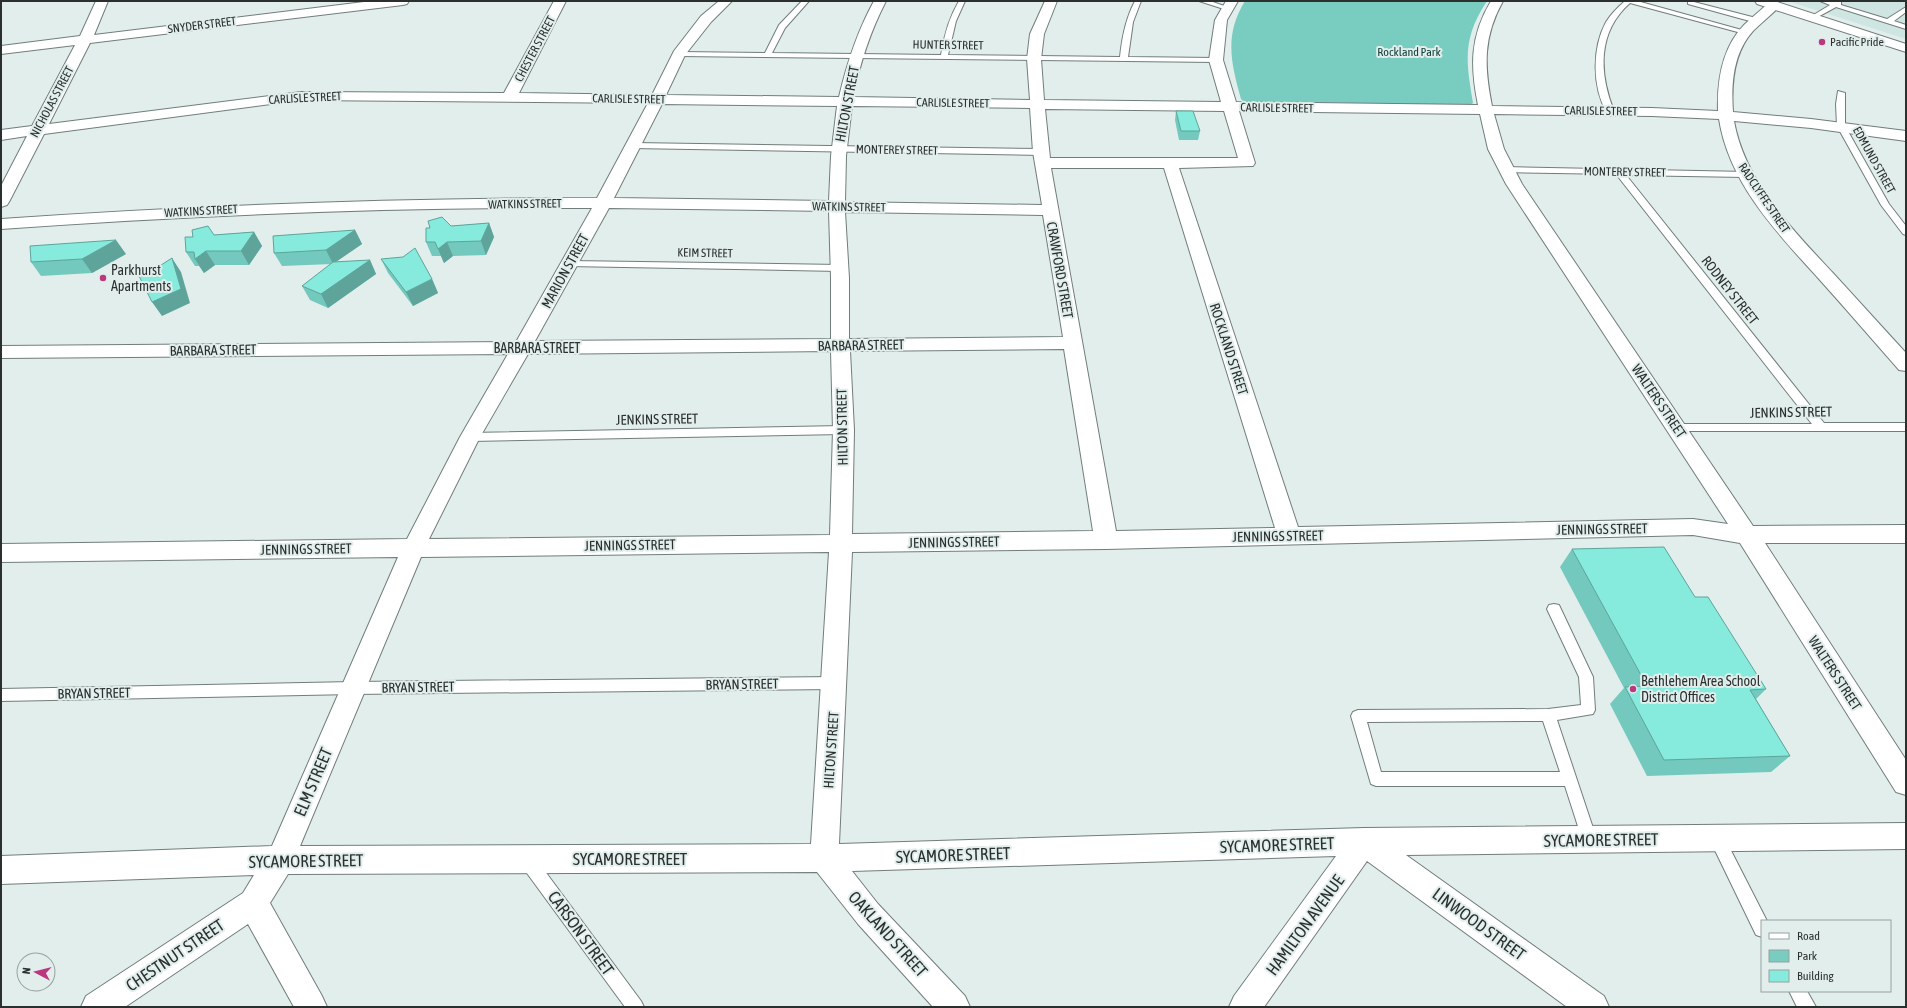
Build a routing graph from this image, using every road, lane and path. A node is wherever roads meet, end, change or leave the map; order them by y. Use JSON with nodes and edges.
{"nodes":[{"id":1,"x":102,"y":1,"type":"edge"},
{"id":2,"x":403,"y":1,"type":"edge"},
{"id":3,"x":560,"y":1,"type":"edge"},
{"id":4,"x":726,"y":1,"type":"edge"},
{"id":5,"x":806,"y":1,"type":"edge"},
{"id":6,"x":880,"y":1,"type":"edge"},
{"id":7,"x":962,"y":1,"type":"edge"},
{"id":8,"x":1051,"y":1,"type":"edge"},
{"id":9,"x":1138,"y":1,"type":"edge"},
{"id":10,"x":1202,"y":1,"type":"edge"},
{"id":11,"x":1497,"y":1,"type":"edge"},
{"id":12,"x":1629,"y":1,"type":"edge"},
{"id":13,"x":1823,"y":1,"type":"edge"},
{"id":14,"x":1843,"y":1,"type":"edge"},
{"id":15,"x":1690,"y":3,"type":"dead end"},
{"id":16,"x":1768,"y":3,"type":"edge"},
{"id":17,"x":1229,"y":4,"type":"edge"},
{"id":18,"x":1836,"y":5,"type":"junction"},
{"id":19,"x":317,"y":6,"type":"edge"},
{"id":20,"x":1906,"y":9,"type":"edge"},
{"id":21,"x":1812,"y":18,"type":"junction"},
{"id":22,"x":1757,"y":21,"type":"junction"},
{"id":23,"x":1889,"y":21,"type":"junction"},
{"id":24,"x":1906,"y":27,"type":"edge"},
{"id":25,"x":1745,"y":32,"type":"junction"},
{"id":26,"x":85,"y":39,"type":"junction"},
{"id":27,"x":1906,"y":48,"type":"edge"},
{"id":28,"x":1,"y":50,"type":"edge"},
{"id":29,"x":679,"y":54,"type":"junction"},
{"id":30,"x":768,"y":54,"type":"junction"},
{"id":31,"x":856,"y":56,"type":"junction"},
{"id":32,"x":944,"y":57,"type":"junction"},
{"id":33,"x":1034,"y":59,"type":"junction"},
{"id":34,"x":1124,"y":59,"type":"junction"},
{"id":35,"x":1216,"y":60,"type":"junction"},
{"id":36,"x":1841,"y":93,"type":"dead end"},
{"id":37,"x":509,"y":98,"type":"junction"},
{"id":38,"x":655,"y":100,"type":"junction"},
{"id":39,"x":846,"y":102,"type":"junction"},
{"id":40,"x":1036,"y":104,"type":"junction"},
{"id":41,"x":1229,"y":107,"type":"junction"},
{"id":42,"x":1486,"y":110,"type":"junction"},
{"id":43,"x":1610,"y":111,"type":"junction"},
{"id":44,"x":1725,"y":114,"type":"junction"},
{"id":45,"x":1841,"y":126,"type":"junction"},
{"id":46,"x":37,"y":130,"type":"junction"},
{"id":47,"x":1,"y":135,"type":"edge"},
{"id":48,"x":1906,"y":136,"type":"edge"},
{"id":49,"x":634,"y":146,"type":"junction"},
{"id":50,"x":838,"y":149,"type":"junction"},
{"id":51,"x":1042,"y":157,"type":"junction"},
{"id":52,"x":1170,"y":164,"type":"junction"},
{"id":53,"x":1505,"y":170,"type":"junction"},
{"id":54,"x":1619,"y":172,"type":"junction"},
{"id":55,"x":1745,"y":174,"type":"junction"},
{"id":56,"x":1,"y":202,"type":"edge"},
{"id":57,"x":602,"y":204,"type":"junction"},
{"id":58,"x":837,"y":207,"type":"junction"},
{"id":59,"x":1050,"y":210,"type":"junction"},
{"id":60,"x":1,"y":224,"type":"edge"},
{"id":61,"x":1906,"y":232,"type":"edge"},
{"id":62,"x":570,"y":264,"type":"junction"},
{"id":63,"x":840,"y":268,"type":"junction"},
{"id":64,"x":1072,"y":343,"type":"junction"},
{"id":65,"x":840,"y":346,"type":"junction"},
{"id":66,"x":521,"y":348,"type":"junction"},
{"id":67,"x":1,"y":352,"type":"edge"},
{"id":68,"x":1906,"y":365,"type":"edge"},
{"id":69,"x":1820,"y":426,"type":"junction"},
{"id":70,"x":1906,"y":427,"type":"edge"},
{"id":71,"x":1677,"y":428,"type":"junction"},
{"id":72,"x":843,"y":430,"type":"junction"},
{"id":73,"x":470,"y":437,"type":"junction"},
{"id":74,"x":1906,"y":534,"type":"edge"},
{"id":75,"x":1289,"y":535,"type":"junction"},
{"id":76,"x":1746,"y":535,"type":"junction"},
{"id":77,"x":1106,"y":540,"type":"junction"},
{"id":78,"x":841,"y":543,"type":"junction"},
{"id":79,"x":414,"y":548,"type":"junction"},
{"id":80,"x":1,"y":553,"type":"edge"},
{"id":81,"x":1554,"y":609,"type":"dead end"},
{"id":82,"x":835,"y":683,"type":"junction"},
{"id":83,"x":353,"y":688,"type":"junction"},
{"id":84,"x":1,"y":694,"type":"edge"},
{"id":85,"x":1548,"y":715,"type":"junction"},
{"id":86,"x":1570,"y":779,"type":"junction"},
{"id":87,"x":1906,"y":783,"type":"edge"},
{"id":88,"x":1906,"y":836,"type":"edge"},
{"id":89,"x":1717,"y":838,"type":"junction"},
{"id":90,"x":1589,"y":840,"type":"junction"},
{"id":91,"x":1364,"y":842,"type":"junction"},
{"id":92,"x":824,"y":858,"type":"junction"},
{"id":93,"x":280,"y":860,"type":"junction"},
{"id":94,"x":527,"y":860,"type":"junction"},
{"id":95,"x":1,"y":870,"type":"edge"},
{"id":96,"x":253,"y":903,"type":"junction"},
{"id":97,"x":1761,"y":927,"type":"edge"},
{"id":98,"x":1798,"y":992,"type":"edge"},
{"id":99,"x":941,"y":1002,"type":"edge"},
{"id":100,"x":1580,"y":1003,"type":"edge"},
{"id":101,"x":97,"y":1007,"type":"edge"},
{"id":102,"x":311,"y":1007,"type":"edge"},
{"id":103,"x":635,"y":1007,"type":"edge"},
{"id":104,"x":1245,"y":1007,"type":"edge"},
{"id":105,"x":1807,"y":1007,"type":"edge"}],
"edges":[{"from":1,"to":26,"type":"street","name":"NICHOLAS STREET"},
{"from":2,"to":19,"type":"street","name":"SNYDER STREET"},
{"from":3,"to":37,"type":"street","name":"CHESTER STREET"},
{"from":4,"to":29,"type":"street","name":"MARION STREET"},
{"from":5,"to":30,"type":"lane"},
{"from":6,"to":31,"type":"street","name":"HILTON STREET"},
{"from":7,"to":32,"type":"lane"},
{"from":8,"to":33,"type":"street","name":"CRAWFORD STREET"},
{"from":9,"to":34,"type":"lane"},
{"from":10,"to":17,"type":"lane"},
{"from":11,"to":42,"type":"street","name":"WALTERS STREET"},
{"from":12,"to":25,"type":"lane"},
{"from":12,"to":43,"type":"lane"},
{"from":13,"to":18,"type":"lane"},
{"from":14,"to":18,"type":"lane"},
{"from":15,"to":22,"type":"lane"},
{"from":16,"to":21,"type":"street"},
{"from":16,"to":22,"type":"street","name":"RADCLYFFE STREET"},
{"from":17,"to":35,"type":"street"},
{"from":18,"to":21,"type":"lane"},
{"from":18,"to":23,"type":"lane"},
{"from":19,"to":26,"type":"street","name":"SNYDER STREET"},
{"from":20,"to":23,"type":"lane"},
{"from":21,"to":27,"type":"street"},
{"from":22,"to":25,"type":"street","name":"RADCLYFFE STREET"},
{"from":23,"to":24,"type":"lane"},
{"from":25,"to":44,"type":"street","name":"RADCLYFFE STREET"},
{"from":26,"to":28,"type":"street","name":"SNYDER STREET"},
{"from":26,"to":46,"type":"street","name":"NICHOLAS STREET"},
{"from":29,"to":30,"type":"lane","name":"HUNTER STREET"},
{"from":29,"to":38,"type":"street","name":"MARION STREET"},
{"from":30,"to":31,"type":"lane","name":"HUNTER STREET"},
{"from":31,"to":32,"type":"lane","name":"HUNTER STREET"},
{"from":31,"to":39,"type":"street","name":"HILTON STREET"},
{"from":32,"to":33,"type":"lane","name":"HUNTER STREET"},
{"from":33,"to":34,"type":"lane","name":"HUNTER STREET"},
{"from":33,"to":40,"type":"street","name":"CRAWFORD STREET"},
{"from":34,"to":35,"type":"lane","name":"HUNTER STREET"},
{"from":35,"to":41,"type":"street"},
{"from":36,"to":45,"type":"lane","name":"EDMUND STREET"},
{"from":37,"to":38,"type":"street","name":"CARLISLE STREET"},
{"from":37,"to":46,"type":"street","name":"CARLISLE STREET"},
{"from":38,"to":39,"type":"street","name":"CARLISLE STREET"},
{"from":38,"to":49,"type":"street","name":"MARION STREET"},
{"from":39,"to":40,"type":"street","name":"CARLISLE STREET"},
{"from":39,"to":50,"type":"street","name":"HILTON STREET"},
{"from":40,"to":41,"type":"street","name":"CARLISLE STREET"},
{"from":40,"to":51,"type":"street","name":"CRAWFORD STREET"},
{"from":41,"to":42,"type":"street","name":"CARLISLE STREET"},
{"from":41,"to":52,"type":"street","name":"MONTEREY STREET"},
{"from":42,"to":43,"type":"street","name":"CARLISLE STREET"},
{"from":42,"to":53,"type":"street","name":"WALTERS STREET"},
{"from":43,"to":44,"type":"street","name":"CARLISLE STREET"},
{"from":44,"to":45,"type":"street","name":"CARLISLE STREET"},
{"from":44,"to":55,"type":"street","name":"RADCLYFFE STREET"},
{"from":45,"to":48,"type":"street","name":"CARLISLE STREET"},
{"from":45,"to":61,"type":"lane","name":"EDMUND STREET"},
{"from":46,"to":47,"type":"street","name":"CARLISLE STREET"},
{"from":46,"to":56,"type":"street","name":"NICHOLAS STREET"},
{"from":49,"to":50,"type":"lane","name":"MONTEREY STREET"},
{"from":49,"to":57,"type":"street","name":"MARION STREET"},
{"from":50,"to":51,"type":"lane","name":"MONTEREY STREET"},
{"from":50,"to":58,"type":"street","name":"HILTON STREET"},
{"from":51,"to":52,"type":"street","name":"MONTEREY STREET"},
{"from":51,"to":59,"type":"street","name":"CRAWFORD STREET"},
{"from":52,"to":75,"type":"street","name":"ROCKLAND STREET"},
{"from":53,"to":54,"type":"lane","name":"MONTEREY STREET"},
{"from":53,"to":71,"type":"street","name":"WALTERS STREET"},
{"from":54,"to":55,"type":"lane","name":"MONTEREY STREET"},
{"from":54,"to":69,"type":"lane","name":"RODNEY STREET"},
{"from":55,"to":68,"type":"street","name":"RADCLYFFE STREET"},
{"from":57,"to":58,"type":"street","name":"WATKINS STREET"},
{"from":57,"to":60,"type":"street","name":"WATKINS STREET"},
{"from":57,"to":62,"type":"street","name":"MARION STREET"},
{"from":58,"to":59,"type":"street","name":"WATKINS STREET"},
{"from":58,"to":63,"type":"street","name":"HILTON STREET"},
{"from":59,"to":64,"type":"street","name":"CRAWFORD STREET"},
{"from":62,"to":63,"type":"lane","name":"KEIM STREET"},
{"from":62,"to":66,"type":"street","name":"MARION STREET"},
{"from":63,"to":65,"type":"street","name":"HILTON STREET"},
{"from":64,"to":65,"type":"street","name":"BARBARA STREET"},
{"from":64,"to":77,"type":"street","name":"CRAWFORD STREET"},
{"from":65,"to":66,"type":"street","name":"BARBARA STREET"},
{"from":65,"to":72,"type":"street","name":"HILTON STREET"},
{"from":66,"to":67,"type":"street","name":"BARBARA STREET"},
{"from":66,"to":73,"type":"street","name":"MARION STREET"},
{"from":69,"to":70,"type":"lane","name":"JENKINS STREET"},
{"from":69,"to":71,"type":"lane","name":"JENKINS STREET"},
{"from":71,"to":76,"type":"street","name":"WALTERS STREET"},
{"from":72,"to":73,"type":"lane","name":"JENKINS STREET"},
{"from":72,"to":78,"type":"street","name":"HILTON STREET"},
{"from":73,"to":79,"type":"street","name":"MARION STREET"},
{"from":74,"to":76,"type":"street","name":"JENNINGS STREET"},
{"from":75,"to":76,"type":"street","name":"JENNINGS STREET"},
{"from":75,"to":77,"type":"street","name":"JENNINGS STREET"},
{"from":76,"to":87,"type":"street","name":"WALTERS STREET"},
{"from":77,"to":78,"type":"street","name":"JENNINGS STREET"},
{"from":78,"to":79,"type":"street","name":"JENNINGS STREET"},
{"from":78,"to":82,"type":"street","name":"HILTON STREET"},
{"from":79,"to":80,"type":"street","name":"JENNINGS STREET"},
{"from":79,"to":83,"type":"street","name":"ELM STREET"},
{"from":81,"to":85,"type":"lane"},
{"from":82,"to":83,"type":"lane","name":"BRYAN STREET"},
{"from":82,"to":92,"type":"street","name":"HILTON STREET"},
{"from":83,"to":84,"type":"lane","name":"BRYAN STREET"},
{"from":83,"to":93,"type":"street","name":"ELM STREET"},
{"from":85,"to":86,"type":"lane"},
{"from":85,"to":86,"type":"lane"},
{"from":86,"to":90,"type":"lane"},
{"from":88,"to":89,"type":"street","name":"SYCAMORE STREET"},
{"from":89,"to":90,"type":"street","name":"SYCAMORE STREET"},
{"from":89,"to":97,"type":"lane"},
{"from":90,"to":91,"type":"street","name":"SYCAMORE STREET"},
{"from":91,"to":92,"type":"street","name":"SYCAMORE STREET"},
{"from":91,"to":100,"type":"street","name":"LINWOOD STREET"},
{"from":91,"to":104,"type":"street","name":"HAMILTON AVENUE"},
{"from":92,"to":94,"type":"street","name":"SYCAMORE STREET"},
{"from":92,"to":99,"type":"street","name":"OAKLAND STREET"},
{"from":93,"to":94,"type":"street","name":"SYCAMORE STREET"},
{"from":93,"to":95,"type":"street","name":"SYCAMORE STREET"},
{"from":93,"to":96,"type":"street","name":"ELM STREET"},
{"from":94,"to":103,"type":"lane","name":"CARSON STREET"},
{"from":96,"to":101,"type":"street","name":"CHESTNUT STREET"},
{"from":96,"to":102,"type":"street"},
{"from":98,"to":105,"type":"lane"}]}
